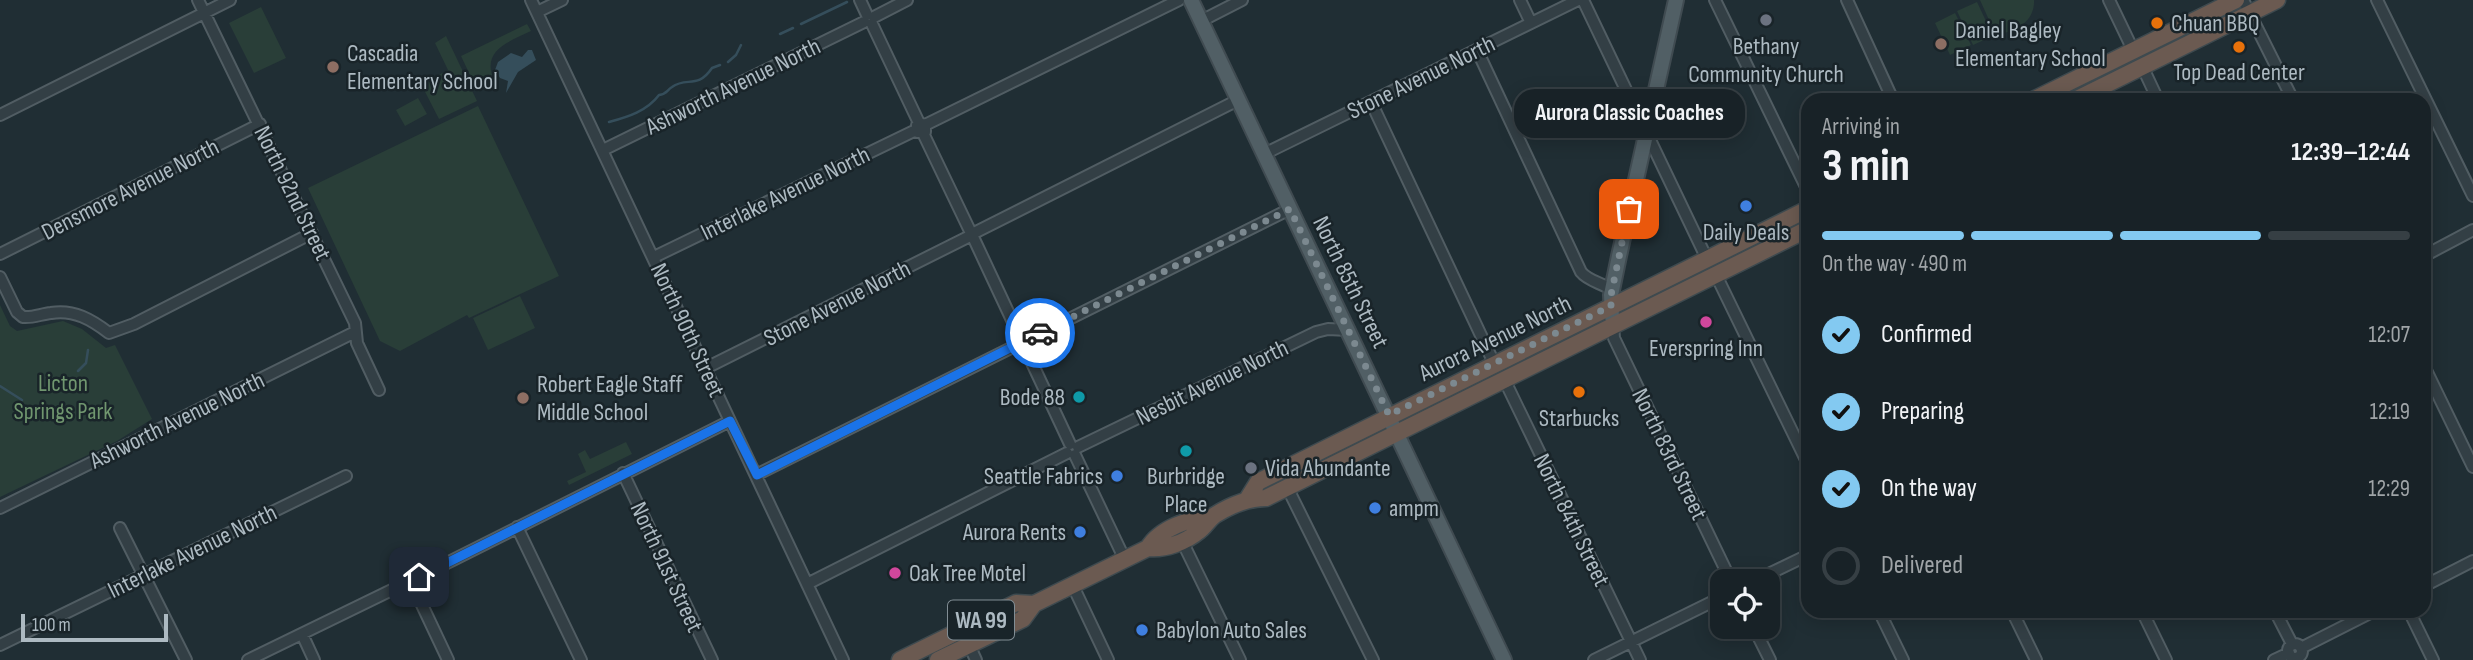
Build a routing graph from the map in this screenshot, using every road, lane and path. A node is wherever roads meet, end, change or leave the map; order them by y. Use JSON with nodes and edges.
{"nodes":[{"id":1,"x":198,"y":0,"type":"edge"},
{"id":2,"x":230,"y":0,"type":"edge"},
{"id":3,"x":531,"y":0,"type":"edge"},
{"id":4,"x":562,"y":0,"type":"edge"},
{"id":5,"x":860,"y":0,"type":"edge"},
{"id":6,"x":907,"y":0,"type":"edge"},
{"id":7,"x":1179,"y":0,"type":"edge"},
{"id":8,"x":1191,"y":0,"type":"edge"},
{"id":9,"x":1242,"y":0,"type":"edge"},
{"id":10,"x":1520,"y":0,"type":"edge"},
{"id":11,"x":1577,"y":0,"type":"edge"},
{"id":12,"x":1583,"y":0,"type":"edge"},
{"id":13,"x":1676,"y":0,"type":"edge"},
{"id":14,"x":1715,"y":0,"type":"edge"},
{"id":15,"x":1847,"y":0,"type":"edge"},
{"id":16,"x":2109,"y":0,"type":"edge"},
{"id":17,"x":2236,"y":0,"type":"edge"},
{"id":18,"x":2277,"y":0,"type":"edge"},
{"id":19,"x":2377,"y":0,"type":"edge"},
{"id":20,"x":2247,"y":7,"type":"edge"},
{"id":21,"x":537,"y":12,"type":"junction"},
{"id":22,"x":205,"y":13,"type":"junction"},
{"id":23,"x":869,"y":19,"type":"junction"},
{"id":24,"x":1201,"y":21,"type":"junction"},
{"id":25,"x":1531,"y":23,"type":"junction"},
{"id":26,"x":1477,"y":50,"type":"junction"},
{"id":27,"x":2133,"y":50,"type":"junction"},
{"id":28,"x":2142,"y":66,"type":"junction"},
{"id":29,"x":1890,"y":93,"type":"edge"},
{"id":30,"x":2047,"y":93,"type":"edge"},
{"id":31,"x":2089,"y":93,"type":"edge"},
{"id":32,"x":2155,"y":93,"type":"edge"},
{"id":33,"x":2290,"y":93,"type":"edge"},
{"id":34,"x":2423,"y":93,"type":"edge"},
{"id":35,"x":1238,"y":100,"type":"junction"},
{"id":36,"x":1371,"y":102,"type":"junction"},
{"id":37,"x":2431,"y":110,"type":"edge"},
{"id":38,"x":0,"y":115,"type":"edge"},
{"id":39,"x":260,"y":124,"type":"junction"},
{"id":40,"x":921,"y":128,"type":"junction"},
{"id":41,"x":1647,"y":132,"type":"junction"},
{"id":42,"x":603,"y":150,"type":"junction"},
{"id":43,"x":1264,"y":154,"type":"junction"},
{"id":44,"x":1801,"y":177,"type":"edge"},
{"id":45,"x":2473,"y":196,"type":"edge"},
{"id":46,"x":1290,"y":209,"type":"junction"},
{"id":47,"x":1801,"y":212,"type":"edge"},
{"id":48,"x":2473,"y":230,"type":"edge"},
{"id":49,"x":1801,"y":232,"type":"edge"},
{"id":50,"x":312,"y":233,"type":"junction"},
{"id":51,"x":972,"y":235,"type":"junction"},
{"id":52,"x":2431,"y":252,"type":"edge"},
{"id":53,"x":0,"y":254,"type":"edge"},
{"id":54,"x":654,"y":257,"type":"junction"},
{"id":55,"x":1707,"y":259,"type":"junction"},
{"id":56,"x":1716,"y":275,"type":"junction"},
{"id":57,"x":0,"y":277,"type":"edge"},
{"id":58,"x":1612,"y":298,"type":"junction"},
{"id":59,"x":1613,"y":325,"type":"junction"},
{"id":60,"x":1348,"y":330,"type":"junction"},
{"id":61,"x":355,"y":332,"type":"junction"},
{"id":62,"x":1022,"y":342,"type":"junction"},
{"id":63,"x":1494,"y":363,"type":"junction"},
{"id":64,"x":706,"y":368,"type":"junction"},
{"id":65,"x":2431,"y":380,"type":"edge"},
{"id":66,"x":1508,"y":385,"type":"junction"},
{"id":67,"x":380,"y":390,"type":"dead end"},
{"id":68,"x":1389,"y":415,"type":"junction"},
{"id":69,"x":730,"y":421,"type":"junction"},
{"id":70,"x":1397,"y":433,"type":"junction"},
{"id":71,"x":1073,"y":450,"type":"junction"},
{"id":72,"x":1801,"y":450,"type":"edge"},
{"id":73,"x":2473,"y":467,"type":"edge"},
{"id":74,"x":623,"y":473,"type":"junction"},
{"id":75,"x":757,"y":475,"type":"junction"},
{"id":76,"x":346,"y":476,"type":"dead end"},
{"id":77,"x":1287,"y":487,"type":"junction"},
{"id":78,"x":1248,"y":498,"type":"junction"},
{"id":79,"x":0,"y":508,"type":"edge"},
{"id":80,"x":1212,"y":517,"type":"junction"},
{"id":81,"x":517,"y":527,"type":"junction"},
{"id":82,"x":120,"y":528,"type":"dead end"},
{"id":83,"x":1182,"y":541,"type":"junction"},
{"id":84,"x":1148,"y":548,"type":"junction"},
{"id":85,"x":1801,"y":558,"type":"edge"},
{"id":86,"x":1125,"y":559,"type":"junction"},
{"id":87,"x":2473,"y":561,"type":"edge"},
{"id":88,"x":1725,"y":569,"type":"edge"},
{"id":89,"x":1779,"y":569,"type":"edge"},
{"id":90,"x":144,"y":574,"type":"junction"},
{"id":91,"x":2431,"y":582,"type":"edge"},
{"id":92,"x":412,"y":583,"type":"junction"},
{"id":93,"x":807,"y":584,"type":"junction"},
{"id":94,"x":1072,"y":584,"type":"junction"},
{"id":95,"x":1710,"y":603,"type":"edge"},
{"id":96,"x":1034,"y":604,"type":"junction"},
{"id":97,"x":1882,"y":618,"type":"edge"},
{"id":98,"x":2015,"y":618,"type":"edge"},
{"id":99,"x":2145,"y":618,"type":"edge"},
{"id":100,"x":2279,"y":618,"type":"edge"},
{"id":101,"x":2361,"y":618,"type":"edge"},
{"id":102,"x":2412,"y":618,"type":"edge"},
{"id":103,"x":302,"y":634,"type":"junction"},
{"id":104,"x":1760,"y":639,"type":"edge"},
{"id":105,"x":1632,"y":642,"type":"junction"},
{"id":106,"x":0,"y":645,"type":"edge"},
{"id":107,"x":969,"y":645,"type":"junction"},
{"id":108,"x":2296,"y":652,"type":"edge"},
{"id":109,"x":186,"y":660,"type":"edge"},
{"id":110,"x":248,"y":660,"type":"edge"},
{"id":111,"x":314,"y":660,"type":"edge"},
{"id":112,"x":448,"y":660,"type":"edge"},
{"id":113,"x":582,"y":660,"type":"edge"},
{"id":114,"x":712,"y":660,"type":"edge"},
{"id":115,"x":843,"y":660,"type":"edge"},
{"id":116,"x":900,"y":660,"type":"edge"},
{"id":117,"x":939,"y":660,"type":"edge"},
{"id":118,"x":976,"y":660,"type":"edge"},
{"id":119,"x":1108,"y":660,"type":"edge"},
{"id":120,"x":1240,"y":660,"type":"edge"},
{"id":121,"x":1373,"y":660,"type":"edge"},
{"id":122,"x":1504,"y":660,"type":"edge"},
{"id":123,"x":1594,"y":660,"type":"edge"},
{"id":124,"x":1640,"y":660,"type":"edge"},
{"id":125,"x":1770,"y":660,"type":"edge"},
{"id":126,"x":1903,"y":660,"type":"edge"},
{"id":127,"x":2036,"y":660,"type":"edge"},
{"id":128,"x":2166,"y":660,"type":"edge"},
{"id":129,"x":2274,"y":660,"type":"edge"},
{"id":130,"x":2433,"y":660,"type":"edge"}],
"edges":[{"from":1,"to":22,"type":"street","name":"North 92nd Street"},
{"from":2,"to":22,"type":"street"},
{"from":3,"to":21,"type":"street","name":"North 90th Street"},
{"from":4,"to":21,"type":"street"},
{"from":5,"to":23,"type":"street"},
{"from":6,"to":23,"type":"street","name":"Ashworth Avenue North"},
{"from":7,"to":40,"type":"street","name":"Interlake Avenue North"},
{"from":8,"to":24,"type":"main road","name":"North 85th Street"},
{"from":9,"to":24,"type":"street"},
{"from":10,"to":25,"type":"street"},
{"from":11,"to":25,"type":"street","name":"Stone Avenue North"},
{"from":12,"to":41,"type":"street"},
{"from":13,"to":41,"type":"main road"},
{"from":14,"to":44,"type":"street"},
{"from":15,"to":29,"type":"street"},
{"from":16,"to":27,"type":"street"},
{"from":17,"to":27,"type":"highway"},
{"from":18,"to":20,"type":"highway"},
{"from":19,"to":34,"type":"street"},
{"from":20,"to":28,"type":"highway"},
{"from":20,"to":33,"type":"street"},
{"from":21,"to":42,"type":"street","name":"North 90th Street"},
{"from":22,"to":38,"type":"street"},
{"from":22,"to":39,"type":"street","name":"North 92nd Street"},
{"from":23,"to":40,"type":"street"},
{"from":23,"to":42,"type":"street","name":"Ashworth Avenue North"},
{"from":24,"to":35,"type":"main road","name":"North 85th Street"},
{"from":25,"to":26,"type":"street","name":"Stone Avenue North"},
{"from":26,"to":36,"type":"street","name":"Stone Avenue North"},
{"from":26,"to":58,"type":"street"},
{"from":27,"to":30,"type":"highway"},
{"from":28,"to":31,"type":"highway"},
{"from":28,"to":32,"type":"street"},
{"from":35,"to":43,"type":"main road","name":"North 85th Street"},
{"from":35,"to":51,"type":"street","name":"Stone Avenue North"},
{"from":36,"to":43,"type":"street","name":"Stone Avenue North"},
{"from":36,"to":63,"type":"street"},
{"from":37,"to":45,"type":"street"},
{"from":39,"to":50,"type":"street","name":"North 92nd Street"},
{"from":39,"to":53,"type":"street","name":"Densmore Avenue North"},
{"from":40,"to":51,"type":"street"},
{"from":40,"to":54,"type":"street","name":"Interlake Avenue North"},
{"from":41,"to":55,"type":"street"},
{"from":41,"to":58,"type":"main road"},
{"from":42,"to":54,"type":"street","name":"North 90th Street"},
{"from":43,"to":46,"type":"main road","name":"North 85th Street"},
{"from":46,"to":60,"type":"main road","name":"North 85th Street"},
{"from":46,"to":62,"type":"street"},
{"from":47,"to":55,"type":"highway","name":"Aurora Avenue North","number":"WA 99"},
{"from":48,"to":52,"type":"street"},
{"from":49,"to":56,"type":"highway","name":"Aurora Avenue North","number":"WA 99"},
{"from":50,"to":57,"type":"street"},
{"from":50,"to":61,"type":"street","name":"North 92nd Street"},
{"from":51,"to":62,"type":"street"},
{"from":51,"to":64,"type":"street","name":"Stone Avenue North"},
{"from":54,"to":64,"type":"street","name":"North 90th Street"},
{"from":55,"to":58,"type":"highway","name":"Aurora Avenue North","number":"WA 99"},
{"from":56,"to":59,"type":"highway","name":"Aurora Avenue North","number":"WA 99"},
{"from":56,"to":72,"type":"street"},
{"from":58,"to":59,"type":"main road"},
{"from":58,"to":63,"type":"highway","name":"Aurora Avenue North","number":"WA 99"},
{"from":59,"to":66,"type":"highway","name":"Aurora Avenue North","number":"WA 99"},
{"from":59,"to":88,"type":"street","name":"North 83rd Street"},
{"from":60,"to":68,"type":"main road","name":"North 85th Street"},
{"from":60,"to":71,"type":"street","name":"Nesbit Avenue North"},
{"from":61,"to":67,"type":"street","name":"North 92nd Street"},
{"from":61,"to":79,"type":"street","name":"Ashworth Avenue North"},
{"from":62,"to":71,"type":"street"},
{"from":62,"to":75,"type":"street"},
{"from":63,"to":68,"type":"highway","name":"Aurora Avenue North","number":"WA 99"},
{"from":64,"to":69,"type":"street","name":"North 90th Street"},
{"from":65,"to":73,"type":"street"},
{"from":66,"to":70,"type":"highway","name":"Aurora Avenue North","number":"WA 99"},
{"from":66,"to":105,"type":"street","name":"North 84th Street"},
{"from":68,"to":70,"type":"main road","name":"North 85th Street"},
{"from":68,"to":78,"type":"highway","name":"Aurora Avenue North","number":"WA 99"},
{"from":69,"to":74,"type":"street"},
{"from":69,"to":75,"type":"street","name":"North 90th Street"},
{"from":70,"to":77,"type":"highway","name":"Aurora Avenue North","number":"WA 99"},
{"from":70,"to":122,"type":"main road","name":"North 85th Street"},
{"from":71,"to":86,"type":"street"},
{"from":71,"to":93,"type":"street","name":"Nesbit Avenue North"},
{"from":74,"to":81,"type":"street"},
{"from":74,"to":114,"type":"street","name":"North 91st Street"},
{"from":75,"to":93,"type":"street","name":"North 90th Street"},
{"from":76,"to":90,"type":"street","name":"Interlake Avenue North"},
{"from":77,"to":78,"type":"highway","name":"Aurora Avenue North","number":"WA 99"},
{"from":77,"to":121,"type":"street"},
{"from":78,"to":80,"type":"highway","name":"Aurora Avenue North","number":"WA 99"},
{"from":80,"to":83,"type":"highway","name":"Aurora Avenue North","number":"WA 99"},
{"from":80,"to":84,"type":"highway","name":"Aurora Avenue North","number":"WA 99"},
{"from":81,"to":92,"type":"street"},
{"from":81,"to":113,"type":"street"},
{"from":82,"to":90,"type":"street"},
{"from":83,"to":84,"type":"highway","name":"Aurora Avenue North","number":"WA 99"},
{"from":83,"to":120,"type":"street"},
{"from":84,"to":86,"type":"highway","name":"Aurora Avenue North","number":"WA 99"},
{"from":85,"to":89,"type":"street"},
{"from":86,"to":94,"type":"highway","name":"Aurora Avenue North","number":"WA 99"},
{"from":87,"to":91,"type":"street"},
{"from":90,"to":106,"type":"street","name":"Interlake Avenue North"},
{"from":90,"to":109,"type":"street"},
{"from":92,"to":103,"type":"street"},
{"from":92,"to":112,"type":"street"},
{"from":93,"to":115,"type":"street","name":"North 90th Street"},
{"from":94,"to":96,"type":"highway","name":"Aurora Avenue North","number":"WA 99"},
{"from":94,"to":119,"type":"street"},
{"from":95,"to":105,"type":"street"},
{"from":96,"to":107,"type":"highway","name":"Aurora Avenue North","number":"WA 99"},
{"from":96,"to":116,"type":"highway","name":"Aurora Avenue North","number":"WA 99"},
{"from":97,"to":126,"type":"street"},
{"from":98,"to":127,"type":"street"},
{"from":99,"to":128,"type":"street"},
{"from":100,"to":108,"type":"street"},
{"from":101,"to":108,"type":"street"},
{"from":102,"to":130,"type":"street"},
{"from":103,"to":110,"type":"street"},
{"from":103,"to":111,"type":"street"},
{"from":104,"to":125,"type":"street"},
{"from":105,"to":123,"type":"street"},
{"from":105,"to":124,"type":"street","name":"North 84th Street"},
{"from":107,"to":117,"type":"highway","name":"Aurora Avenue North","number":"WA 99"},
{"from":107,"to":118,"type":"street"},
{"from":108,"to":129,"type":"street"}]}
